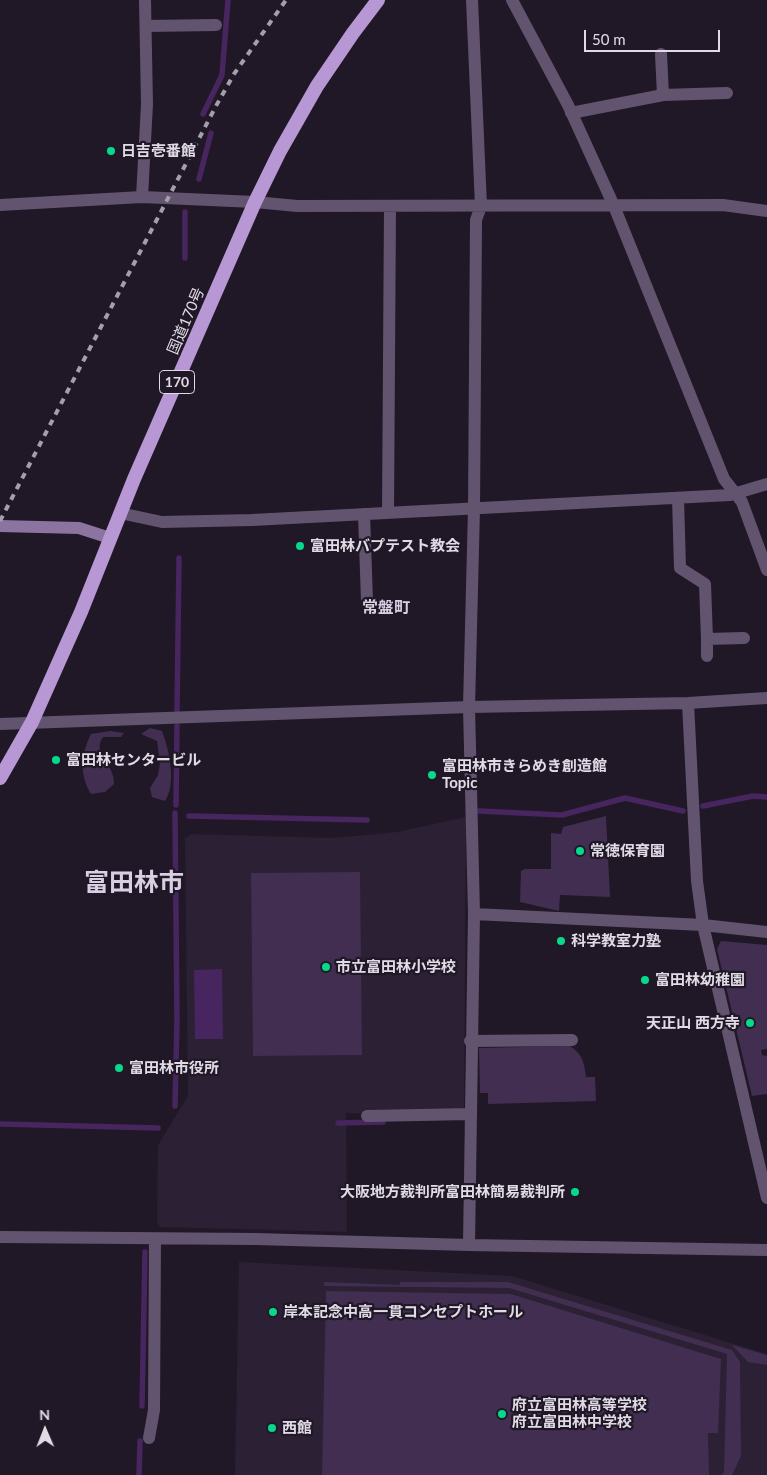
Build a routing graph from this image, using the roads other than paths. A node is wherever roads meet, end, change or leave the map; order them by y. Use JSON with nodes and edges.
{"nodes":[{"id":1,"x":145,"y":0,"type":"edge"},
{"id":2,"x":378,"y":0,"type":"edge"},
{"id":3,"x":472,"y":0,"type":"edge"},
{"id":4,"x":512,"y":0,"type":"edge"},
{"id":5,"x":216,"y":24,"type":"dead end"},
{"id":6,"x":146,"y":26,"type":"junction"},
{"id":7,"x":661,"y":54,"type":"dead end"},
{"id":8,"x":727,"y":93,"type":"dead end"},
{"id":9,"x":664,"y":95,"type":"junction"},
{"id":10,"x":571,"y":113,"type":"junction"},
{"id":11,"x":142,"y":197,"type":"junction"},
{"id":12,"x":255,"y":202,"type":"junction"},
{"id":13,"x":0,"y":204,"type":"edge"},
{"id":14,"x":390,"y":206,"type":"junction"},
{"id":15,"x":481,"y":206,"type":"junction"},
{"id":16,"x":614,"y":206,"type":"junction"},
{"id":17,"x":767,"y":211,"type":"edge"},
{"id":18,"x":767,"y":484,"type":"edge"},
{"id":19,"x":737,"y":493,"type":"junction"},
{"id":20,"x":678,"y":498,"type":"junction"},
{"id":21,"x":474,"y":509,"type":"junction"},
{"id":22,"x":120,"y":513,"type":"junction"},
{"id":23,"x":388,"y":513,"type":"junction"},
{"id":24,"x":364,"y":514,"type":"junction"},
{"id":25,"x":0,"y":526,"type":"edge"},
{"id":26,"x":110,"y":538,"type":"junction"},
{"id":27,"x":767,"y":570,"type":"edge"},
{"id":28,"x":367,"y":600,"type":"dead end"},
{"id":29,"x":744,"y":638,"type":"dead end"},
{"id":30,"x":708,"y":639,"type":"junction"},
{"id":31,"x":707,"y":656,"type":"dead end"},
{"id":32,"x":767,"y":698,"type":"edge"},
{"id":33,"x":688,"y":703,"type":"junction"},
{"id":34,"x":469,"y":707,"type":"junction"},
{"id":35,"x":32,"y":722,"type":"junction"},
{"id":36,"x":0,"y":724,"type":"edge"},
{"id":37,"x":0,"y":778,"type":"edge"},
{"id":38,"x":474,"y":914,"type":"junction"},
{"id":39,"x":703,"y":925,"type":"junction"},
{"id":40,"x":767,"y":932,"type":"edge"},
{"id":41,"x":572,"y":1040,"type":"dead end"},
{"id":42,"x":470,"y":1041,"type":"junction"},
{"id":43,"x":470,"y":1114,"type":"junction"},
{"id":44,"x":367,"y":1116,"type":"dead end"},
{"id":45,"x":767,"y":1198,"type":"edge"},
{"id":46,"x":0,"y":1237,"type":"edge"},
{"id":47,"x":155,"y":1239,"type":"junction"},
{"id":48,"x":469,"y":1245,"type":"junction"},
{"id":49,"x":767,"y":1250,"type":"edge"},
{"id":50,"x":149,"y":1438,"type":"dead end"}],
"edges":[{"from":1,"to":6,"type":"street"},
{"from":2,"to":12,"type":"highway","name":"国道170号","number":"170"},
{"from":3,"to":15,"type":"street"},
{"from":4,"to":10,"type":"street"},
{"from":5,"to":6,"type":"street"},
{"from":6,"to":11,"type":"street"},
{"from":7,"to":9,"type":"street"},
{"from":8,"to":9,"type":"street"},
{"from":9,"to":10,"type":"street"},
{"from":10,"to":16,"type":"street"},
{"from":11,"to":12,"type":"street"},
{"from":11,"to":13,"type":"street"},
{"from":12,"to":14,"type":"street"},
{"from":12,"to":22,"type":"highway","name":"国道170号","number":"170"},
{"from":14,"to":15,"type":"street"},
{"from":14,"to":23,"type":"street"},
{"from":15,"to":16,"type":"street"},
{"from":15,"to":21,"type":"street"},
{"from":16,"to":17,"type":"street"},
{"from":16,"to":19,"type":"street"},
{"from":18,"to":19,"type":"street"},
{"from":19,"to":20,"type":"street"},
{"from":19,"to":27,"type":"street"},
{"from":20,"to":21,"type":"street"},
{"from":20,"to":30,"type":"street"},
{"from":21,"to":23,"type":"street"},
{"from":21,"to":34,"type":"street"},
{"from":22,"to":24,"type":"street"},
{"from":22,"to":26,"type":"highway","name":"国道170号","number":"170"},
{"from":23,"to":24,"type":"street"},
{"from":24,"to":28,"type":"street"},
{"from":25,"to":26,"type":"main road"},
{"from":26,"to":35,"type":"highway","name":"国道170号","number":"170"},
{"from":29,"to":30,"type":"street"},
{"from":30,"to":31,"type":"street"},
{"from":32,"to":33,"type":"street"},
{"from":33,"to":34,"type":"street"},
{"from":33,"to":39,"type":"street"},
{"from":34,"to":35,"type":"street"},
{"from":34,"to":38,"type":"street"},
{"from":35,"to":36,"type":"street"},
{"from":35,"to":37,"type":"highway","name":"国道170号","number":"170"},
{"from":38,"to":39,"type":"street"},
{"from":38,"to":42,"type":"street"},
{"from":39,"to":40,"type":"street"},
{"from":39,"to":45,"type":"street"},
{"from":41,"to":42,"type":"street"},
{"from":42,"to":43,"type":"street"},
{"from":43,"to":44,"type":"street"},
{"from":43,"to":48,"type":"street"},
{"from":46,"to":47,"type":"street"},
{"from":47,"to":48,"type":"street"},
{"from":47,"to":50,"type":"street"},
{"from":48,"to":49,"type":"street"}]}
